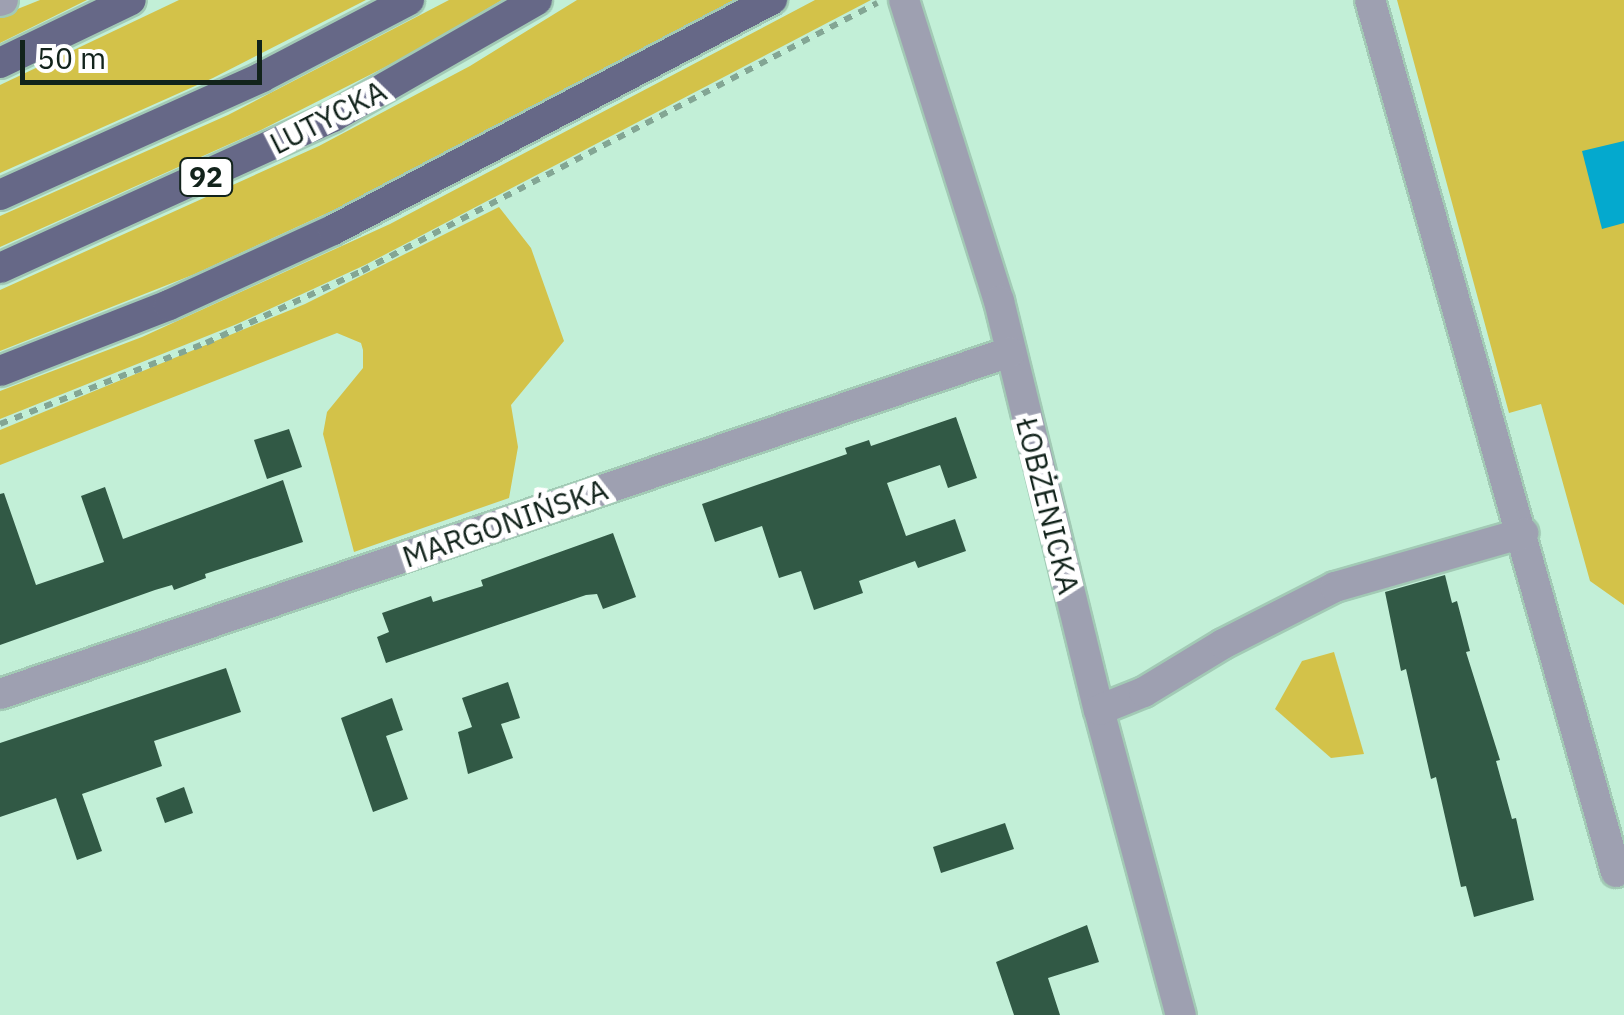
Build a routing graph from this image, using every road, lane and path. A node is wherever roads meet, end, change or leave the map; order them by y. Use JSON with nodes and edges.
{"nodes":[{"id":1,"x":131,"y":0,"type":"edge"},
{"id":2,"x":410,"y":0,"type":"edge"},
{"id":3,"x":538,"y":0,"type":"edge"},
{"id":4,"x":772,"y":0,"type":"edge"},
{"id":5,"x":883,"y":0,"type":"edge"},
{"id":6,"x":904,"y":0,"type":"edge"},
{"id":7,"x":1370,"y":0,"type":"edge"},
{"id":8,"x":0,"y":63,"type":"edge"},
{"id":9,"x":0,"y":195,"type":"edge"},
{"id":10,"x":0,"y":268,"type":"edge"},
{"id":11,"x":1010,"y":352,"type":"junction"},
{"id":12,"x":0,"y":371,"type":"edge"},
{"id":13,"x":0,"y":424,"type":"edge"},
{"id":14,"x":1524,"y":533,"type":"junction"},
{"id":15,"x":0,"y":694,"type":"edge"},
{"id":16,"x":1098,"y":710,"type":"junction"},
{"id":17,"x":1616,"y":872,"type":"dead end"},
{"id":18,"x":1180,"y":1015,"type":"edge"}],
"edges":[{"from":1,"to":8,"type":"main road"},
{"from":2,"to":9,"type":"main road","number":"92"},
{"from":3,"to":10,"type":"main road","name":"LUTYCKA","number":"92"},
{"from":4,"to":12,"type":"main road"},
{"from":5,"to":13,"type":"path"},
{"from":6,"to":11,"type":"street","name":"ŁOBŻENICKA"},
{"from":7,"to":14,"type":"street"},
{"from":11,"to":15,"type":"street","name":"MARGONIŃSKA"},
{"from":11,"to":16,"type":"street","name":"ŁOBŻENICKA"},
{"from":14,"to":16,"type":"street"},
{"from":14,"to":17,"type":"street"},
{"from":16,"to":18,"type":"street","name":"ŁOBŻENICKA"}]}
